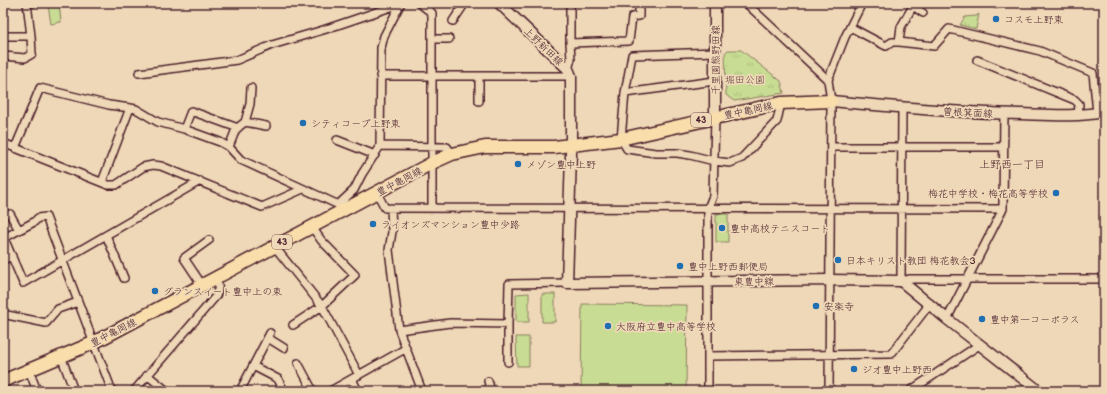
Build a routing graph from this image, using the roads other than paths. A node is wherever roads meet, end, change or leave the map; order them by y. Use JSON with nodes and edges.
{"nodes":[{"id":1,"x":27,"y":3,"type":"edge"},
{"id":2,"x":32,"y":3,"type":"edge"},
{"id":3,"x":419,"y":3,"type":"edge"},
{"id":4,"x":465,"y":3,"type":"edge"},
{"id":5,"x":499,"y":3,"type":"edge"},
{"id":6,"x":570,"y":3,"type":"edge"},
{"id":7,"x":639,"y":3,"type":"edge"},
{"id":8,"x":715,"y":3,"type":"edge"},
{"id":9,"x":746,"y":3,"type":"edge"},
{"id":10,"x":862,"y":3,"type":"edge"},
{"id":11,"x":400,"y":4,"type":"edge"},
{"id":12,"x":923,"y":13,"type":"dead end"},
{"id":13,"x":453,"y":21,"type":"dead end"},
{"id":14,"x":850,"y":27,"type":"junction"},
{"id":15,"x":3,"y":36,"type":"edge"},
{"id":16,"x":31,"y":36,"type":"junction"},
{"id":17,"x":432,"y":39,"type":"junction"},
{"id":18,"x":449,"y":39,"type":"dead end"},
{"id":19,"x":899,"y":42,"type":"junction"},
{"id":20,"x":570,"y":43,"type":"junction"},
{"id":21,"x":715,"y":52,"type":"junction"},
{"id":22,"x":4,"y":56,"type":"edge"},
{"id":23,"x":977,"y":60,"type":"dead end"},
{"id":24,"x":139,"y":72,"type":"dead end"},
{"id":25,"x":569,"y":73,"type":"junction"},
{"id":26,"x":380,"y":76,"type":"junction"},
{"id":27,"x":432,"y":76,"type":"junction"},
{"id":28,"x":479,"y":76,"type":"junction"},
{"id":29,"x":828,"y":80,"type":"junction"},
{"id":30,"x":715,"y":81,"type":"junction"},
{"id":31,"x":251,"y":88,"type":"dead end"},
{"id":32,"x":625,"y":93,"type":"junction"},
{"id":33,"x":479,"y":101,"type":"dead end"},
{"id":34,"x":831,"y":101,"type":"junction"},
{"id":35,"x":781,"y":103,"type":"junction"},
{"id":36,"x":130,"y":108,"type":"junction"},
{"id":37,"x":902,"y":108,"type":"junction"},
{"id":38,"x":1100,"y":113,"type":"edge"},
{"id":39,"x":1004,"y":114,"type":"junction"},
{"id":40,"x":1078,"y":115,"type":"junction"},
{"id":41,"x":715,"y":117,"type":"junction"},
{"id":42,"x":245,"y":122,"type":"junction"},
{"id":43,"x":266,"y":126,"type":"dead end"},
{"id":44,"x":238,"y":128,"type":"junction"},
{"id":45,"x":184,"y":129,"type":"junction"},
{"id":46,"x":621,"y":139,"type":"junction"},
{"id":47,"x":337,"y":140,"type":"dead end"},
{"id":48,"x":3,"y":143,"type":"edge"},
{"id":49,"x":380,"y":146,"type":"junction"},
{"id":50,"x":432,"y":146,"type":"junction"},
{"id":51,"x":571,"y":146,"type":"junction"},
{"id":52,"x":229,"y":147,"type":"junction"},
{"id":53,"x":831,"y":147,"type":"junction"},
{"id":54,"x":902,"y":147,"type":"junction"},
{"id":55,"x":1003,"y":147,"type":"junction"},
{"id":56,"x":15,"y":148,"type":"junction"},
{"id":57,"x":452,"y":154,"type":"junction"},
{"id":58,"x":375,"y":155,"type":"junction"},
{"id":59,"x":714,"y":161,"type":"junction"},
{"id":60,"x":432,"y":163,"type":"junction"},
{"id":61,"x":200,"y":181,"type":"junction"},
{"id":62,"x":102,"y":182,"type":"junction"},
{"id":63,"x":303,"y":189,"type":"junction"},
{"id":64,"x":377,"y":192,"type":"junction"},
{"id":65,"x":342,"y":206,"type":"junction"},
{"id":66,"x":391,"y":208,"type":"junction"},
{"id":67,"x":432,"y":208,"type":"junction"},
{"id":68,"x":570,"y":208,"type":"junction"},
{"id":69,"x":708,"y":208,"type":"junction"},
{"id":70,"x":830,"y":208,"type":"junction"},
{"id":71,"x":901,"y":209,"type":"junction"},
{"id":72,"x":1004,"y":209,"type":"junction"},
{"id":73,"x":10,"y":214,"type":"dead end"},
{"id":74,"x":312,"y":227,"type":"junction"},
{"id":75,"x":19,"y":230,"type":"junction"},
{"id":76,"x":106,"y":234,"type":"junction"},
{"id":77,"x":210,"y":240,"type":"dead end"},
{"id":78,"x":274,"y":246,"type":"junction"},
{"id":79,"x":12,"y":256,"type":"junction"},
{"id":80,"x":3,"y":260,"type":"edge"},
{"id":81,"x":62,"y":260,"type":"junction"},
{"id":82,"x":124,"y":278,"type":"dead end"},
{"id":83,"x":216,"y":278,"type":"junction"},
{"id":84,"x":967,"y":279,"type":"junction"},
{"id":85,"x":1104,"y":279,"type":"edge"},
{"id":86,"x":830,"y":280,"type":"junction"},
{"id":87,"x":708,"y":281,"type":"junction"},
{"id":88,"x":901,"y":281,"type":"junction"},
{"id":89,"x":567,"y":283,"type":"junction"},
{"id":90,"x":202,"y":286,"type":"junction"},
{"id":91,"x":78,"y":302,"type":"junction"},
{"id":92,"x":929,"y":305,"type":"junction"},
{"id":93,"x":322,"y":306,"type":"junction"},
{"id":94,"x":7,"y":315,"type":"dead end"},
{"id":95,"x":947,"y":319,"type":"junction"},
{"id":96,"x":508,"y":324,"type":"junction"},
{"id":97,"x":294,"y":325,"type":"dead end"},
{"id":98,"x":399,"y":330,"type":"junction"},
{"id":99,"x":93,"y":343,"type":"junction"},
{"id":100,"x":979,"y":345,"type":"junction"},
{"id":101,"x":284,"y":348,"type":"dead end"},
{"id":102,"x":405,"y":349,"type":"junction"},
{"id":103,"x":829,"y":355,"type":"junction"},
{"id":104,"x":61,"y":356,"type":"junction"},
{"id":105,"x":708,"y":356,"type":"junction"},
{"id":106,"x":508,"y":362,"type":"dead end"},
{"id":107,"x":298,"y":364,"type":"dead end"},
{"id":108,"x":253,"y":366,"type":"junction"},
{"id":109,"x":29,"y":370,"type":"junction"},
{"id":110,"x":147,"y":375,"type":"junction"},
{"id":111,"x":359,"y":375,"type":"junction"},
{"id":112,"x":352,"y":379,"type":"junction"},
{"id":113,"x":3,"y":381,"type":"edge"},
{"id":114,"x":488,"y":381,"type":"dead end"},
{"id":115,"x":918,"y":389,"type":"edge"},
{"id":116,"x":1035,"y":390,"type":"edge"},
{"id":117,"x":37,"y":391,"type":"edge"},
{"id":118,"x":74,"y":391,"type":"edge"},
{"id":119,"x":112,"y":391,"type":"edge"},
{"id":120,"x":134,"y":391,"type":"edge"},
{"id":121,"x":167,"y":391,"type":"edge"},
{"id":122,"x":240,"y":391,"type":"edge"},
{"id":123,"x":284,"y":391,"type":"edge"},
{"id":124,"x":313,"y":391,"type":"edge"},
{"id":125,"x":330,"y":391,"type":"edge"},
{"id":126,"x":358,"y":391,"type":"edge"},
{"id":127,"x":422,"y":391,"type":"edge"},
{"id":128,"x":491,"y":391,"type":"edge"},
{"id":129,"x":708,"y":391,"type":"edge"},
{"id":130,"x":829,"y":391,"type":"edge"},
{"id":131,"x":910,"y":391,"type":"edge"}],
"edges":[{"from":1,"to":2,"type":"street"},
{"from":1,"to":16,"type":"street"},
{"from":3,"to":17,"type":"street"},
{"from":4,"to":13,"type":"street"},
{"from":5,"to":25,"type":"street","name":"上野新田線"},
{"from":6,"to":20,"type":"street"},
{"from":7,"to":20,"type":"street"},
{"from":8,"to":21,"type":"street","name":"千里園熊野田線"},
{"from":9,"to":29,"type":"street"},
{"from":10,"to":14,"type":"street"},
{"from":11,"to":24,"type":"street"},
{"from":11,"to":26,"type":"street"},
{"from":12,"to":19,"type":"street"},
{"from":14,"to":19,"type":"street"},
{"from":14,"to":29,"type":"street"},
{"from":15,"to":16,"type":"street"},
{"from":16,"to":22,"type":"street"},
{"from":17,"to":18,"type":"street"},
{"from":17,"to":27,"type":"street"},
{"from":19,"to":38,"type":"street"},
{"from":20,"to":25,"type":"street"},
{"from":21,"to":30,"type":"street","name":"千里園熊野田線"},
{"from":21,"to":32,"type":"street"},
{"from":23,"to":40,"type":"street"},
{"from":25,"to":28,"type":"street"},
{"from":25,"to":51,"type":"street"},
{"from":26,"to":27,"type":"street"},
{"from":26,"to":49,"type":"street"},
{"from":27,"to":28,"type":"street"},
{"from":27,"to":50,"type":"street"},
{"from":28,"to":33,"type":"street"},
{"from":29,"to":34,"type":"street"},
{"from":30,"to":32,"type":"street"},
{"from":30,"to":41,"type":"street","name":"千里園熊野田線"},
{"from":31,"to":42,"type":"street"},
{"from":32,"to":46,"type":"street"},
{"from":34,"to":35,"type":"main road","name":"豊中亀岡線","number":"43"},
{"from":34,"to":37,"type":"street","name":"曽根箕面線"},
{"from":34,"to":53,"type":"street"},
{"from":35,"to":41,"type":"main road","name":"豊中亀岡線","number":"43"},
{"from":35,"to":59,"type":"street"},
{"from":36,"to":45,"type":"street"},
{"from":36,"to":56,"type":"street"},
{"from":36,"to":62,"type":"street"},
{"from":37,"to":39,"type":"street","name":"曽根箕面線"},
{"from":37,"to":54,"type":"street"},
{"from":38,"to":40,"type":"street","name":"曽根箕面線"},
{"from":39,"to":40,"type":"street","name":"曽根箕面線"},
{"from":39,"to":55,"type":"street"},
{"from":41,"to":46,"type":"main road","name":"豊中亀岡線","number":"43"},
{"from":41,"to":59,"type":"street"},
{"from":42,"to":43,"type":"street"},
{"from":42,"to":44,"type":"street"},
{"from":44,"to":45,"type":"street"},
{"from":44,"to":52,"type":"street"},
{"from":45,"to":52,"type":"street"},
{"from":46,"to":51,"type":"main road","name":"豊中亀岡線","number":"43"},
{"from":46,"to":59,"type":"street"},
{"from":47,"to":58,"type":"street"},
{"from":48,"to":56,"type":"street"},
{"from":49,"to":50,"type":"street"},
{"from":49,"to":58,"type":"street"},
{"from":50,"to":57,"type":"street"},
{"from":50,"to":60,"type":"street"},
{"from":51,"to":57,"type":"main road","name":"豊中亀岡線","number":"43"},
{"from":51,"to":68,"type":"street"},
{"from":52,"to":63,"type":"street"},
{"from":53,"to":54,"type":"street"},
{"from":53,"to":70,"type":"street"},
{"from":54,"to":55,"type":"street"},
{"from":54,"to":71,"type":"street"},
{"from":55,"to":72,"type":"street"},
{"from":56,"to":62,"type":"street"},
{"from":57,"to":60,"type":"main road","name":"豊中亀岡線","number":"43"},
{"from":58,"to":65,"type":"street"},
{"from":59,"to":69,"type":"street"},
{"from":60,"to":64,"type":"main road","name":"豊中亀岡線","number":"43"},
{"from":60,"to":67,"type":"street"},
{"from":61,"to":62,"type":"street"},
{"from":61,"to":63,"type":"street"},
{"from":61,"to":76,"type":"street"},
{"from":63,"to":65,"type":"street"},
{"from":64,"to":65,"type":"main road","name":"豊中亀岡線","number":"43"},
{"from":64,"to":66,"type":"street"},
{"from":65,"to":74,"type":"main road","name":"豊中亀岡線","number":"43"},
{"from":66,"to":67,"type":"street"},
{"from":66,"to":98,"type":"street"},
{"from":67,"to":68,"type":"street"},
{"from":68,"to":69,"type":"street"},
{"from":68,"to":89,"type":"street"},
{"from":69,"to":70,"type":"street"},
{"from":69,"to":87,"type":"street"},
{"from":70,"to":71,"type":"street"},
{"from":70,"to":86,"type":"street"},
{"from":71,"to":72,"type":"street"},
{"from":71,"to":88,"type":"street"},
{"from":72,"to":84,"type":"street"},
{"from":73,"to":75,"type":"street"},
{"from":74,"to":78,"type":"main road","name":"豊中亀岡線","number":"43"},
{"from":74,"to":93,"type":"street"},
{"from":75,"to":79,"type":"street"},
{"from":75,"to":81,"type":"street"},
{"from":76,"to":81,"type":"street"},
{"from":76,"to":82,"type":"street"},
{"from":77,"to":90,"type":"street"},
{"from":78,"to":83,"type":"main road","name":"豊中亀岡線","number":"43"},
{"from":78,"to":93,"type":"street"},
{"from":79,"to":80,"type":"street"},
{"from":79,"to":81,"type":"street"},
{"from":81,"to":91,"type":"street"},
{"from":83,"to":90,"type":"main road","name":"豊中亀岡線","number":"43"},
{"from":83,"to":110,"type":"street"},
{"from":84,"to":85,"type":"street"},
{"from":84,"to":88,"type":"street"},
{"from":84,"to":95,"type":"street"},
{"from":86,"to":87,"type":"street","name":"東豊中線"},
{"from":86,"to":88,"type":"street","name":"東豊中線"},
{"from":86,"to":103,"type":"street"},
{"from":87,"to":89,"type":"street","name":"東豊中線"},
{"from":87,"to":105,"type":"street"},
{"from":88,"to":92,"type":"street"},
{"from":89,"to":96,"type":"street"},
{"from":90,"to":99,"type":"main road","name":"豊中亀岡線","number":"43"},
{"from":91,"to":94,"type":"street"},
{"from":91,"to":99,"type":"street"},
{"from":92,"to":95,"type":"street"},
{"from":92,"to":103,"type":"street"},
{"from":93,"to":97,"type":"street"},
{"from":93,"to":111,"type":"street"},
{"from":95,"to":100,"type":"street"},
{"from":96,"to":98,"type":"street"},
{"from":96,"to":106,"type":"street"},
{"from":98,"to":102,"type":"street"},
{"from":99,"to":104,"type":"main road","name":"豊中亀岡線","number":"43"},
{"from":99,"to":119,"type":"street"},
{"from":100,"to":115,"type":"street"},
{"from":100,"to":116,"type":"street"},
{"from":101,"to":108,"type":"street"},
{"from":102,"to":111,"type":"street"},
{"from":102,"to":127,"type":"street"},
{"from":103,"to":105,"type":"street"},
{"from":103,"to":130,"type":"street"},
{"from":104,"to":109,"type":"main road","name":"豊中亀岡線","number":"43"},
{"from":104,"to":118,"type":"street"},
{"from":105,"to":129,"type":"street"},
{"from":107,"to":124,"type":"street"},
{"from":108,"to":122,"type":"street"},
{"from":108,"to":123,"type":"street"},
{"from":109,"to":113,"type":"main road","name":"豊中亀岡線","number":"43"},
{"from":109,"to":117,"type":"street"},
{"from":110,"to":120,"type":"street"},
{"from":110,"to":121,"type":"street"},
{"from":111,"to":112,"type":"street"},
{"from":112,"to":125,"type":"street"},
{"from":112,"to":126,"type":"street"},
{"from":114,"to":128,"type":"street"},
{"from":115,"to":131,"type":"street"}]}
